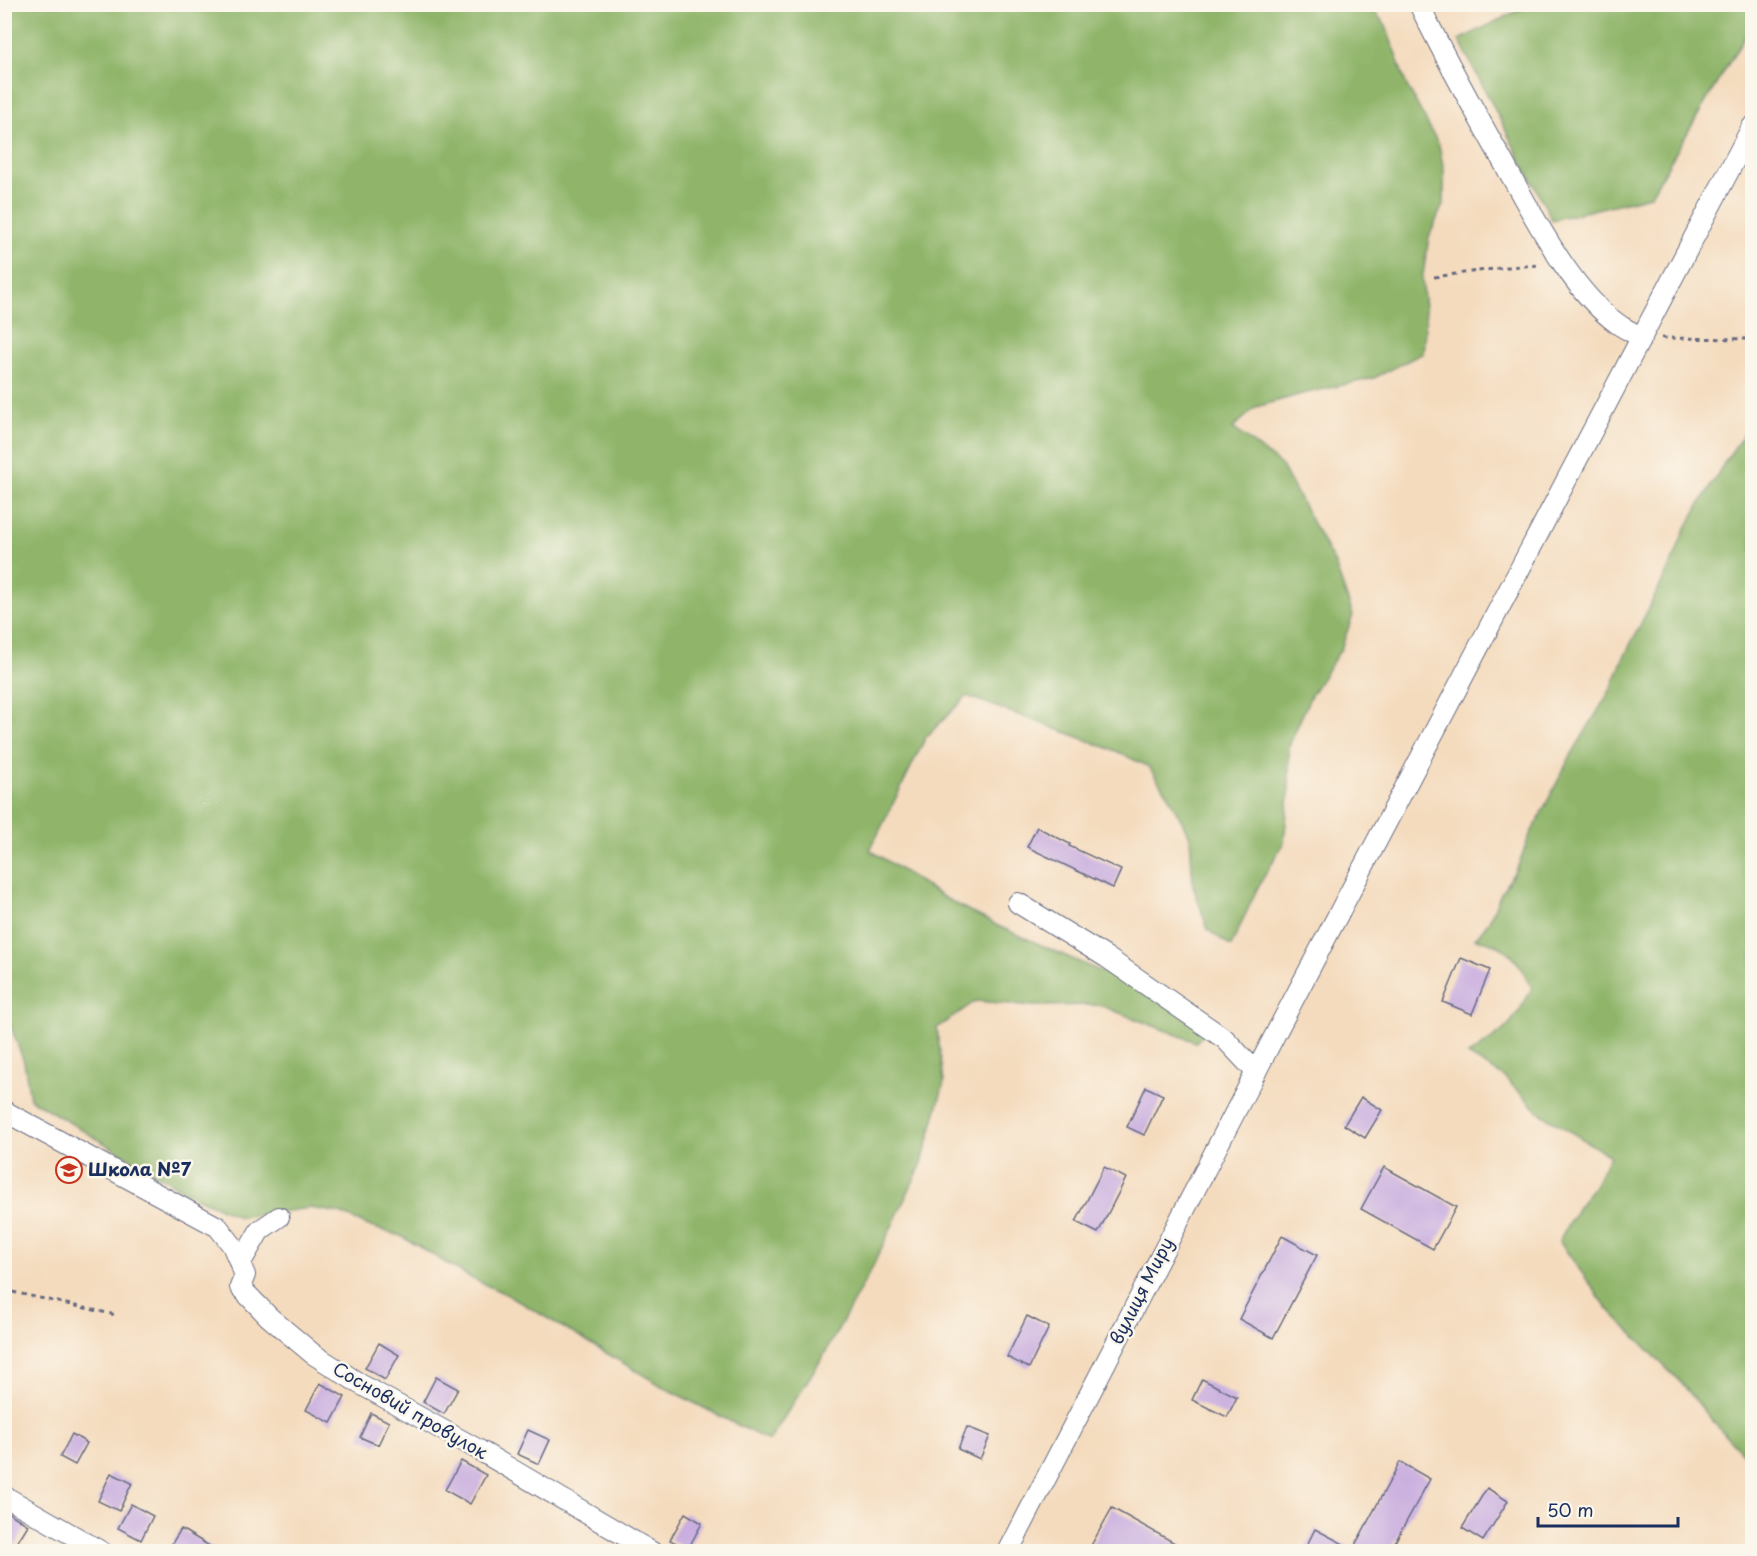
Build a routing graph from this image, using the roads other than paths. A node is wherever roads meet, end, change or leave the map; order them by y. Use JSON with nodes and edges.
{"nodes":[{"id":1,"x":1419,"y":4,"type":"edge"},
{"id":2,"x":1752,"y":127,"type":"edge"},
{"id":3,"x":1641,"y":338,"type":"junction"},
{"id":4,"x":1018,"y":903,"type":"dead end"},
{"id":5,"x":1256,"y":1072,"type":"junction"},
{"id":6,"x":4,"y":1111,"type":"edge"},
{"id":7,"x":279,"y":1217,"type":"dead end"},
{"id":8,"x":240,"y":1264,"type":"junction"},
{"id":9,"x":4,"y":1496,"type":"edge"},
{"id":10,"x":102,"y":1551,"type":"edge"},
{"id":11,"x":652,"y":1551,"type":"edge"},
{"id":12,"x":1008,"y":1551,"type":"edge"}],
"edges":[{"from":1,"to":3,"type":"street"},
{"from":2,"to":3,"type":"street","name":"вулиця Миру"},
{"from":3,"to":5,"type":"street","name":"вулиця Миру"},
{"from":4,"to":5,"type":"street"},
{"from":5,"to":12,"type":"street","name":"вулиця Миру"},
{"from":6,"to":8,"type":"street","name":"Сосновий провулок"},
{"from":7,"to":8,"type":"street"},
{"from":8,"to":11,"type":"street","name":"Сосновий провулок"},
{"from":9,"to":10,"type":"street"}]}
